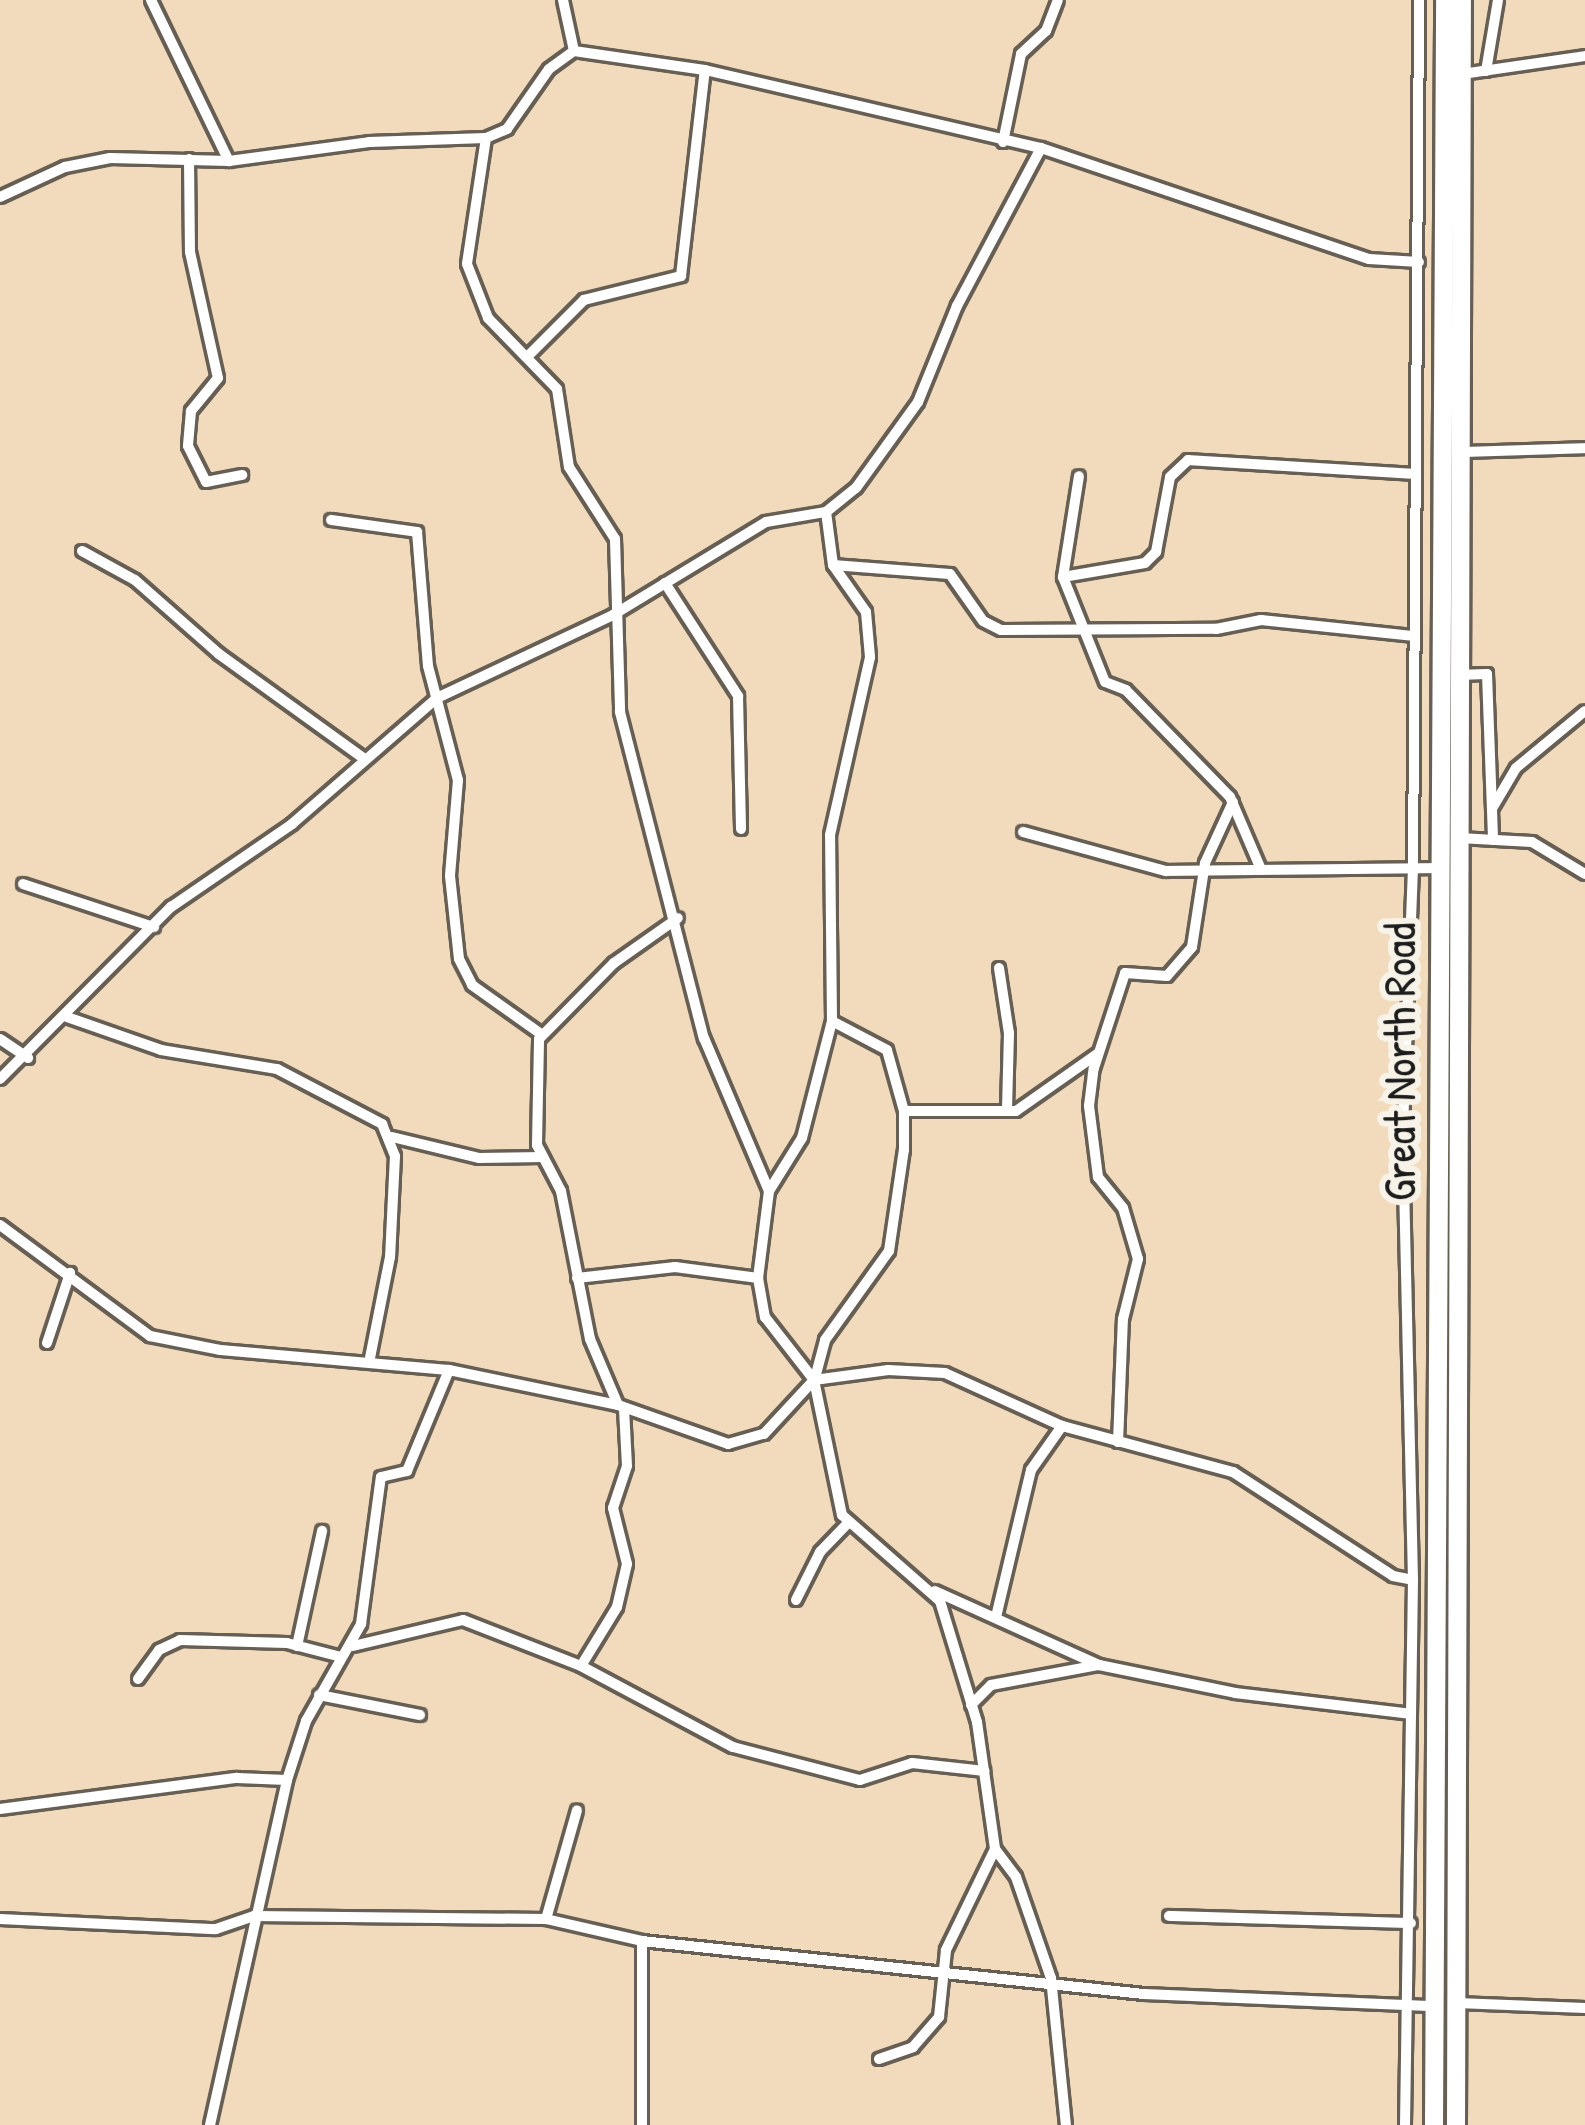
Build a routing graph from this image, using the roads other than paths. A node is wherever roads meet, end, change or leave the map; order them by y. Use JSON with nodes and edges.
{"nodes":[{"id":1,"x":151,"y":0,"type":"edge"},
{"id":2,"x":563,"y":0,"type":"edge"},
{"id":3,"x":1058,"y":0,"type":"edge"},
{"id":4,"x":1419,"y":0,"type":"edge"},
{"id":5,"x":1445,"y":0,"type":"edge"},
{"id":6,"x":1462,"y":0,"type":"edge"},
{"id":7,"x":1498,"y":0,"type":"edge"},
{"id":8,"x":574,"y":51,"type":"junction"},
{"id":9,"x":1585,"y":56,"type":"edge"},
{"id":10,"x":705,"y":70,"type":"junction"},
{"id":11,"x":1486,"y":70,"type":"junction"},
{"id":12,"x":1462,"y":74,"type":"junction"},
{"id":13,"x":486,"y":139,"type":"junction"},
{"id":14,"x":1003,"y":142,"type":"junction"},
{"id":15,"x":1041,"y":148,"type":"junction"},
{"id":16,"x":189,"y":159,"type":"junction"},
{"id":17,"x":229,"y":161,"type":"junction"},
{"id":18,"x":0,"y":197,"type":"edge"},
{"id":19,"x":1418,"y":262,"type":"junction"},
{"id":20,"x":527,"y":357,"type":"junction"},
{"id":21,"x":1585,"y":448,"type":"edge"},
{"id":22,"x":1460,"y":452,"type":"junction"},
{"id":23,"x":1415,"y":474,"type":"junction"},
{"id":24,"x":242,"y":475,"type":"dead end"},
{"id":25,"x":1079,"y":476,"type":"dead end"},
{"id":26,"x":826,"y":512,"type":"junction"},
{"id":27,"x":331,"y":520,"type":"dead end"},
{"id":28,"x":82,"y":551,"type":"dead end"},
{"id":29,"x":833,"y":565,"type":"junction"},
{"id":30,"x":1064,"y":577,"type":"junction"},
{"id":31,"x":665,"y":583,"type":"junction"},
{"id":32,"x":613,"y":615,"type":"junction"},
{"id":33,"x":1083,"y":630,"type":"junction"},
{"id":34,"x":1412,"y":636,"type":"junction"},
{"id":35,"x":1458,"y":675,"type":"junction"},
{"id":36,"x":436,"y":698,"type":"junction"},
{"id":37,"x":1585,"y":711,"type":"edge"},
{"id":38,"x":362,"y":757,"type":"junction"},
{"id":39,"x":1233,"y":802,"type":"junction"},
{"id":40,"x":1493,"y":807,"type":"junction"},
{"id":41,"x":741,"y":829,"type":"dead end"},
{"id":42,"x":1023,"y":832,"type":"dead end"},
{"id":43,"x":1459,"y":838,"type":"junction"},
{"id":44,"x":1492,"y":840,"type":"junction"},
{"id":45,"x":1260,"y":867,"type":"junction"},
{"id":46,"x":1413,"y":868,"type":"junction"},
{"id":47,"x":1440,"y":868,"type":"junction"},
{"id":48,"x":1203,"y":873,"type":"junction"},
{"id":49,"x":1585,"y":874,"type":"edge"},
{"id":50,"x":23,"y":884,"type":"dead end"},
{"id":51,"x":678,"y":918,"type":"junction"},
{"id":52,"x":154,"y":927,"type":"junction"},
{"id":53,"x":999,"y":968,"type":"dead end"},
{"id":54,"x":67,"y":1017,"type":"junction"},
{"id":55,"x":832,"y":1021,"type":"junction"},
{"id":56,"x":541,"y":1034,"type":"junction"},
{"id":57,"x":0,"y":1039,"type":"edge"},
{"id":58,"x":1098,"y":1053,"type":"junction"},
{"id":59,"x":28,"y":1058,"type":"junction"},
{"id":60,"x":0,"y":1079,"type":"edge"},
{"id":61,"x":1006,"y":1110,"type":"junction"},
{"id":62,"x":904,"y":1111,"type":"junction"},
{"id":63,"x":392,"y":1137,"type":"junction"},
{"id":64,"x":543,"y":1157,"type":"junction"},
{"id":65,"x":769,"y":1192,"type":"junction"},
{"id":66,"x":0,"y":1225,"type":"edge"},
{"id":67,"x":70,"y":1273,"type":"junction"},
{"id":68,"x":577,"y":1277,"type":"junction"},
{"id":69,"x":758,"y":1278,"type":"junction"},
{"id":70,"x":47,"y":1343,"type":"dead end"},
{"id":71,"x":370,"y":1358,"type":"junction"},
{"id":72,"x":449,"y":1370,"type":"junction"},
{"id":73,"x":814,"y":1380,"type":"junction"},
{"id":74,"x":621,"y":1407,"type":"junction"},
{"id":75,"x":1062,"y":1426,"type":"junction"},
{"id":76,"x":1118,"y":1442,"type":"junction"},
{"id":77,"x":849,"y":1522,"type":"junction"},
{"id":78,"x":322,"y":1531,"type":"dead end"},
{"id":79,"x":1413,"y":1580,"type":"junction"},
{"id":80,"x":934,"y":1591,"type":"junction"},
{"id":81,"x":796,"y":1600,"type":"dead end"},
{"id":82,"x":996,"y":1617,"type":"junction"},
{"id":83,"x":297,"y":1646,"type":"junction"},
{"id":84,"x":353,"y":1646,"type":"junction"},
{"id":85,"x":341,"y":1657,"type":"junction"},
{"id":86,"x":1099,"y":1665,"type":"junction"},
{"id":87,"x":580,"y":1666,"type":"junction"},
{"id":88,"x":138,"y":1679,"type":"dead end"},
{"id":89,"x":320,"y":1695,"type":"junction"},
{"id":90,"x":971,"y":1705,"type":"junction"},
{"id":91,"x":1410,"y":1714,"type":"junction"},
{"id":92,"x":420,"y":1715,"type":"dead end"},
{"id":93,"x":985,"y":1771,"type":"junction"},
{"id":94,"x":287,"y":1780,"type":"junction"},
{"id":95,"x":0,"y":1809,"type":"edge"},
{"id":96,"x":577,"y":1810,"type":"dead end"},
{"id":97,"x":995,"y":1850,"type":"junction"},
{"id":98,"x":254,"y":1916,"type":"junction"},
{"id":99,"x":1169,"y":1916,"type":"dead end"},
{"id":100,"x":0,"y":1918,"type":"edge"},
{"id":101,"x":546,"y":1919,"type":"junction"},
{"id":102,"x":1411,"y":1923,"type":"junction"},
{"id":103,"x":641,"y":1941,"type":"junction"},
{"id":104,"x":944,"y":1969,"type":"junction"},
{"id":105,"x":1051,"y":1978,"type":"junction"},
{"id":106,"x":1457,"y":2003,"type":"junction"},
{"id":107,"x":1411,"y":2006,"type":"junction"},
{"id":108,"x":1435,"y":2006,"type":"junction"},
{"id":109,"x":1585,"y":2008,"type":"edge"},
{"id":110,"x":879,"y":2059,"type":"dead end"},
{"id":111,"x":211,"y":2125,"type":"edge"},
{"id":112,"x":642,"y":2125,"type":"edge"},
{"id":113,"x":1066,"y":2125,"type":"edge"},
{"id":114,"x":1405,"y":2125,"type":"edge"},
{"id":115,"x":1434,"y":2125,"type":"edge"},
{"id":116,"x":1456,"y":2125,"type":"edge"}],
"edges":[{"from":1,"to":17,"type":"street"},
{"from":2,"to":8,"type":"street"},
{"from":3,"to":14,"type":"street"},
{"from":4,"to":19,"type":"street"},
{"from":5,"to":47,"type":"main road","name":"Great North Road"},
{"from":6,"to":12,"type":"main road","name":"Great North Road"},
{"from":7,"to":11,"type":"street"},
{"from":8,"to":10,"type":"street"},
{"from":8,"to":13,"type":"street"},
{"from":9,"to":11,"type":"street"},
{"from":10,"to":14,"type":"street"},
{"from":10,"to":20,"type":"street"},
{"from":11,"to":12,"type":"street"},
{"from":12,"to":22,"type":"main road","name":"Great North Road"},
{"from":13,"to":17,"type":"street"},
{"from":13,"to":20,"type":"street"},
{"from":14,"to":15,"type":"street"},
{"from":15,"to":19,"type":"street"},
{"from":15,"to":26,"type":"street"},
{"from":16,"to":17,"type":"street"},
{"from":16,"to":18,"type":"street"},
{"from":16,"to":24,"type":"street"},
{"from":19,"to":23,"type":"street"},
{"from":20,"to":32,"type":"street"},
{"from":21,"to":22,"type":"street"},
{"from":22,"to":35,"type":"main road","name":"Great North Road"},
{"from":23,"to":30,"type":"street"},
{"from":23,"to":34,"type":"street"},
{"from":25,"to":30,"type":"street"},
{"from":26,"to":29,"type":"street"},
{"from":26,"to":31,"type":"street"},
{"from":27,"to":36,"type":"street"},
{"from":28,"to":38,"type":"street"},
{"from":29,"to":33,"type":"street"},
{"from":29,"to":55,"type":"street"},
{"from":30,"to":33,"type":"street"},
{"from":31,"to":32,"type":"street"},
{"from":31,"to":41,"type":"street"},
{"from":32,"to":36,"type":"street"},
{"from":32,"to":51,"type":"street"},
{"from":33,"to":34,"type":"street"},
{"from":33,"to":39,"type":"street"},
{"from":34,"to":46,"type":"street"},
{"from":35,"to":40,"type":"street"},
{"from":35,"to":43,"type":"main road","name":"Great North Road"},
{"from":36,"to":38,"type":"street"},
{"from":36,"to":56,"type":"street"},
{"from":37,"to":40,"type":"street"},
{"from":38,"to":52,"type":"street"},
{"from":39,"to":45,"type":"street"},
{"from":39,"to":48,"type":"street"},
{"from":40,"to":44,"type":"street"},
{"from":42,"to":48,"type":"street"},
{"from":43,"to":44,"type":"street"},
{"from":43,"to":106,"type":"main road","name":"Great North Road"},
{"from":44,"to":49,"type":"street"},
{"from":45,"to":46,"type":"street"},
{"from":45,"to":48,"type":"street"},
{"from":46,"to":47,"type":"street"},
{"from":46,"to":79,"type":"street"},
{"from":47,"to":108,"type":"main road","name":"Great North Road"},
{"from":48,"to":58,"type":"street"},
{"from":50,"to":52,"type":"street"},
{"from":51,"to":56,"type":"street"},
{"from":51,"to":65,"type":"street"},
{"from":52,"to":54,"type":"street"},
{"from":53,"to":61,"type":"street"},
{"from":54,"to":59,"type":"street"},
{"from":54,"to":63,"type":"street"},
{"from":55,"to":62,"type":"street"},
{"from":55,"to":65,"type":"street"},
{"from":56,"to":64,"type":"street"},
{"from":57,"to":59,"type":"street"},
{"from":58,"to":61,"type":"street"},
{"from":58,"to":76,"type":"street"},
{"from":59,"to":60,"type":"street"},
{"from":61,"to":62,"type":"street"},
{"from":62,"to":73,"type":"street"},
{"from":63,"to":64,"type":"street"},
{"from":63,"to":71,"type":"street"},
{"from":64,"to":68,"type":"street"},
{"from":65,"to":69,"type":"street"},
{"from":66,"to":67,"type":"street"},
{"from":67,"to":70,"type":"street"},
{"from":67,"to":71,"type":"street"},
{"from":68,"to":69,"type":"street"},
{"from":68,"to":74,"type":"street"},
{"from":69,"to":73,"type":"street"},
{"from":71,"to":72,"type":"street"},
{"from":72,"to":74,"type":"street"},
{"from":72,"to":84,"type":"street"},
{"from":73,"to":74,"type":"street"},
{"from":73,"to":75,"type":"street"},
{"from":73,"to":77,"type":"street"},
{"from":74,"to":87,"type":"street"},
{"from":75,"to":76,"type":"street"},
{"from":75,"to":82,"type":"street"},
{"from":76,"to":79,"type":"street"},
{"from":77,"to":80,"type":"street"},
{"from":77,"to":81,"type":"street"},
{"from":78,"to":83,"type":"street"},
{"from":79,"to":91,"type":"street"},
{"from":80,"to":82,"type":"street"},
{"from":80,"to":90,"type":"street"},
{"from":82,"to":86,"type":"street"},
{"from":83,"to":85,"type":"street"},
{"from":83,"to":88,"type":"street"},
{"from":84,"to":85,"type":"street"},
{"from":84,"to":87,"type":"street"},
{"from":85,"to":89,"type":"street"},
{"from":86,"to":90,"type":"street"},
{"from":86,"to":91,"type":"street"},
{"from":87,"to":93,"type":"street"},
{"from":89,"to":92,"type":"street"},
{"from":89,"to":94,"type":"street"},
{"from":90,"to":93,"type":"street"},
{"from":91,"to":102,"type":"street"},
{"from":93,"to":97,"type":"street"},
{"from":94,"to":95,"type":"street"},
{"from":94,"to":98,"type":"street"},
{"from":96,"to":101,"type":"street"},
{"from":97,"to":104,"type":"street"},
{"from":97,"to":105,"type":"street"},
{"from":98,"to":100,"type":"street"},
{"from":98,"to":101,"type":"street"},
{"from":98,"to":111,"type":"street"},
{"from":99,"to":102,"type":"street"},
{"from":101,"to":103,"type":"street"},
{"from":102,"to":107,"type":"street"},
{"from":103,"to":104,"type":"street"},
{"from":103,"to":112,"type":"street"},
{"from":104,"to":105,"type":"street"},
{"from":104,"to":110,"type":"street"},
{"from":105,"to":107,"type":"street"},
{"from":105,"to":113,"type":"street"},
{"from":106,"to":109,"type":"street"},
{"from":106,"to":116,"type":"main road","name":"Great North Road"},
{"from":107,"to":108,"type":"street"},
{"from":107,"to":114,"type":"street"},
{"from":108,"to":115,"type":"main road","name":"Great North Road"}]}
